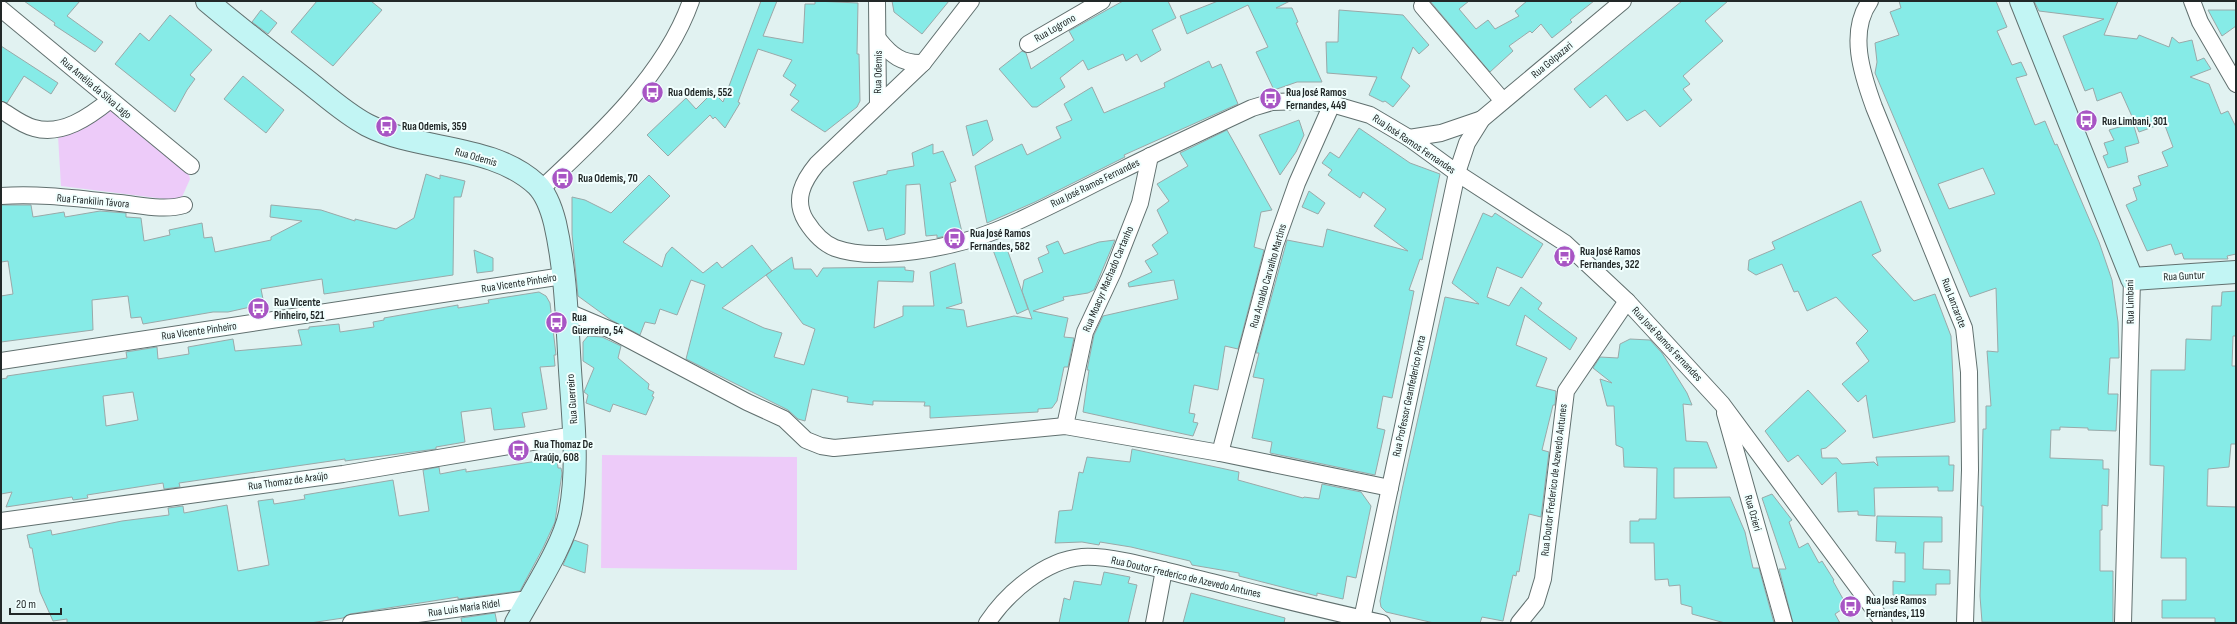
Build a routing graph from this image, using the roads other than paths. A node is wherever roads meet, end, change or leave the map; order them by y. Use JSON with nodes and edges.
{"nodes":[{"id":1,"x":207,"y":1,"type":"edge"},
{"id":2,"x":691,"y":1,"type":"edge"},
{"id":3,"x":877,"y":1,"type":"edge"},
{"id":4,"x":971,"y":1,"type":"edge"},
{"id":5,"x":1102,"y":1,"type":"edge"},
{"id":6,"x":1623,"y":1,"type":"edge"},
{"id":7,"x":1870,"y":1,"type":"edge"},
{"id":8,"x":2021,"y":1,"type":"edge"},
{"id":9,"x":2192,"y":1,"type":"edge"},
{"id":10,"x":1422,"y":6,"type":"dead end"},
{"id":11,"x":1,"y":9,"type":"edge"},
{"id":12,"x":878,"y":40,"type":"junction"},
{"id":13,"x":1028,"y":44,"type":"dead end"},
{"id":14,"x":922,"y":63,"type":"junction"},
{"id":15,"x":2236,"y":84,"type":"edge"},
{"id":16,"x":110,"y":100,"type":"junction"},
{"id":17,"x":1503,"y":101,"type":"junction"},
{"id":18,"x":1332,"y":104,"type":"junction"},
{"id":19,"x":878,"y":105,"type":"junction"},
{"id":20,"x":1,"y":110,"type":"edge"},
{"id":21,"x":1482,"y":119,"type":"junction"},
{"id":22,"x":1408,"y":138,"type":"junction"},
{"id":23,"x":1150,"y":156,"type":"junction"},
{"id":24,"x":191,"y":166,"type":"dead end"},
{"id":25,"x":1457,"y":173,"type":"junction"},
{"id":26,"x":541,"y":190,"type":"junction"},
{"id":27,"x":2,"y":195,"type":"edge"},
{"id":28,"x":184,"y":205,"type":"dead end"},
{"id":29,"x":2236,"y":272,"type":"edge"},
{"id":30,"x":563,"y":276,"type":"junction"},
{"id":31,"x":2132,"y":279,"type":"junction"},
{"id":32,"x":1627,"y":301,"type":"junction"},
{"id":33,"x":566,"y":311,"type":"junction"},
{"id":34,"x":1,"y":361,"type":"edge"},
{"id":35,"x":1722,"y":404,"type":"junction"},
{"id":36,"x":1065,"y":426,"type":"junction"},
{"id":37,"x":574,"y":435,"type":"junction"},
{"id":38,"x":1220,"y":453,"type":"junction"},
{"id":39,"x":1390,"y":488,"type":"junction"},
{"id":40,"x":1,"y":521,"type":"edge"},
{"id":41,"x":1164,"y":570,"type":"junction"},
{"id":42,"x":529,"y":599,"type":"junction"},
{"id":43,"x":1362,"y":619,"type":"junction"},
{"id":44,"x":351,"y":623,"type":"edge"},
{"id":45,"x":516,"y":623,"type":"edge"},
{"id":46,"x":987,"y":623,"type":"edge"},
{"id":47,"x":1154,"y":623,"type":"edge"},
{"id":48,"x":1382,"y":623,"type":"edge"},
{"id":49,"x":1519,"y":623,"type":"edge"},
{"id":50,"x":1784,"y":623,"type":"edge"},
{"id":51,"x":1884,"y":623,"type":"edge"},
{"id":52,"x":1965,"y":623,"type":"edge"},
{"id":53,"x":2123,"y":623,"type":"edge"}],
"edges":[{"from":1,"to":26,"type":"street","name":"Rua Odemis"},
{"from":2,"to":26,"type":"street"},
{"from":3,"to":12,"type":"street","name":"Rua Odemis"},
{"from":4,"to":14,"type":"street","name":"Rua José Ramos Fernandes"},
{"from":5,"to":13,"type":"street","name":"Rua Logrono"},
{"from":6,"to":17,"type":"street","name":"Rua Golpazari"},
{"from":7,"to":52,"type":"street","name":"Rua Lanzarote"},
{"from":8,"to":31,"type":"street","name":"Rua Limbani"},
{"from":9,"to":15,"type":"street"},
{"from":10,"to":17,"type":"street"},
{"from":11,"to":16,"type":"street","name":"Rua Amélia da Silva Lago"},
{"from":12,"to":14,"type":"street","name":"Rua Odemis"},
{"from":12,"to":19,"type":"street","name":"Rua Odemis"},
{"from":14,"to":19,"type":"street","name":"Rua José Ramos Fernandes"},
{"from":16,"to":20,"type":"street"},
{"from":16,"to":24,"type":"street","name":"Rua Amélia da Silva Lago"},
{"from":17,"to":21,"type":"street","name":"Rua Golpazari"},
{"from":18,"to":22,"type":"street","name":"Rua José Ramos Fernandes"},
{"from":18,"to":23,"type":"street","name":"Rua José Ramos Fernandes"},
{"from":18,"to":38,"type":"street","name":"Rua Arnaldo Carvalho Martins"},
{"from":19,"to":23,"type":"street","name":"Rua José Ramos Fernandes"},
{"from":21,"to":22,"type":"street","name":"Rua Golpazari"},
{"from":21,"to":25,"type":"street","name":"Rua Golpazari"},
{"from":22,"to":25,"type":"street","name":"Rua José Ramos Fernandes"},
{"from":23,"to":36,"type":"street","name":"Rua Moacyr Machado Cartanho"},
{"from":25,"to":32,"type":"street","name":"Rua José Ramos Fernandes"},
{"from":25,"to":39,"type":"street","name":"Rua Professor Geanfederico Porta"},
{"from":26,"to":30,"type":"street","name":"Rua Guerreiro"},
{"from":27,"to":28,"type":"street","name":"Rua Frankilin Távora"},
{"from":29,"to":31,"type":"street","name":"Rua Guntur"},
{"from":30,"to":33,"type":"street","name":"Rua Guerreiro"},
{"from":30,"to":34,"type":"street","name":"Rua Vicente Pinheiro"},
{"from":31,"to":53,"type":"street","name":"Rua Limbani"},
{"from":32,"to":35,"type":"street","name":"Rua José Ramos Fernandes"},
{"from":32,"to":49,"type":"street","name":"Rua Doutor Frederico de Azevedo Antunes"},
{"from":33,"to":36,"type":"street"},
{"from":33,"to":37,"type":"street","name":"Rua Guerreiro"},
{"from":35,"to":50,"type":"street","name":"Rua Ozieri"},
{"from":35,"to":51,"type":"street","name":"Rua José Ramos Fernandes"},
{"from":36,"to":38,"type":"street"},
{"from":37,"to":40,"type":"street","name":"Rua Thomaz de Araújo"},
{"from":37,"to":42,"type":"street","name":"Rua Guerreiro"},
{"from":38,"to":39,"type":"street"},
{"from":39,"to":43,"type":"street","name":"Rua Professor Geanfederico Porta"},
{"from":41,"to":43,"type":"street","name":"Rua Doutor Frederico de Azevedo Antunes"},
{"from":41,"to":46,"type":"street","name":"Rua Doutor Frederico de Azevedo Antunes"},
{"from":41,"to":47,"type":"street"},
{"from":42,"to":44,"type":"street","name":"Rua Luis Maria Ridel"},
{"from":42,"to":45,"type":"street","name":"Rua Guerreiro"},
{"from":43,"to":48,"type":"street","name":"Rua Doutor Frederico de Azevedo Antunes"}]}
